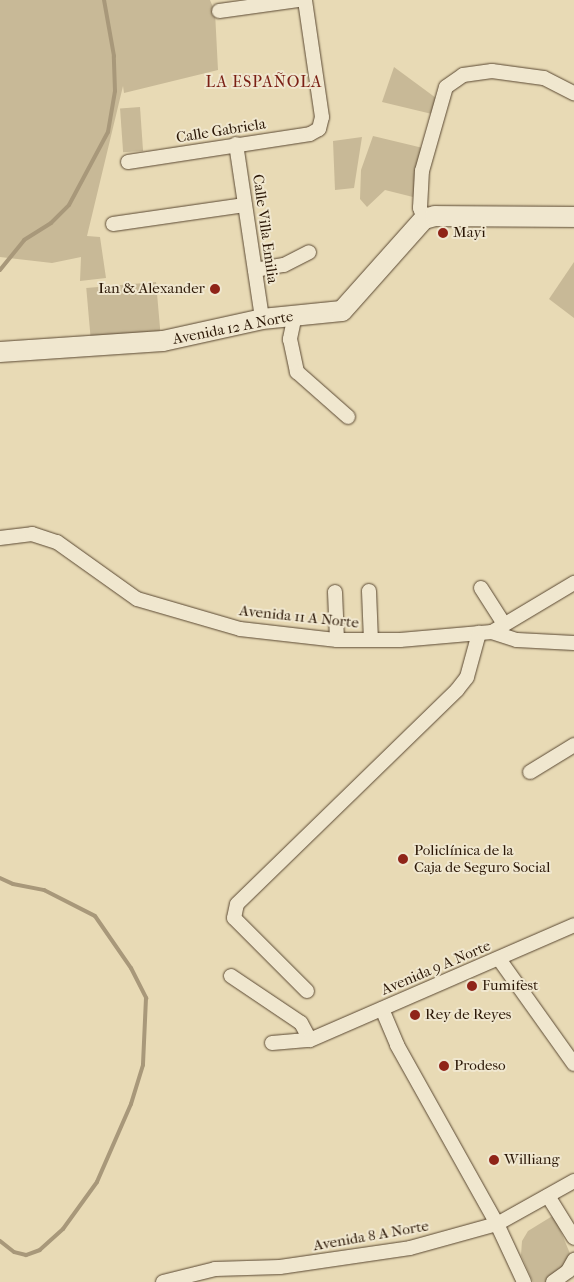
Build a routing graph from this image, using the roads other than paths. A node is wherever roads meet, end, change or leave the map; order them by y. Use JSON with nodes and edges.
{"nodes":[{"id":1,"x":298,"y":0,"type":"edge"},
{"id":2,"x":305,"y":0,"type":"edge"},
{"id":3,"x":219,"y":11,"type":"dead end"},
{"id":4,"x":574,"y":93,"type":"edge"},
{"id":5,"x":236,"y":144,"type":"junction"},
{"id":6,"x":128,"y":162,"type":"dead end"},
{"id":7,"x":245,"y":205,"type":"junction"},
{"id":8,"x":574,"y":217,"type":"edge"},
{"id":9,"x":424,"y":219,"type":"junction"},
{"id":10,"x":113,"y":224,"type":"dead end"},
{"id":11,"x":309,"y":252,"type":"dead end"},
{"id":12,"x":255,"y":270,"type":"junction"},
{"id":13,"x":295,"y":315,"type":"junction"},
{"id":14,"x":262,"y":319,"type":"junction"},
{"id":15,"x":0,"y":352,"type":"edge"},
{"id":16,"x":348,"y":417,"type":"dead end"},
{"id":17,"x":4,"y":536,"type":"edge"},
{"id":18,"x":574,"y":583,"type":"edge"},
{"id":19,"x":481,"y":588,"type":"dead end"},
{"id":20,"x":369,"y":591,"type":"dead end"},
{"id":21,"x":335,"y":592,"type":"dead end"},
{"id":22,"x":504,"y":624,"type":"junction"},
{"id":23,"x":485,"y":632,"type":"junction"},
{"id":24,"x":337,"y":640,"type":"junction"},
{"id":25,"x":371,"y":640,"type":"junction"},
{"id":26,"x":574,"y":644,"type":"edge"},
{"id":27,"x":574,"y":745,"type":"edge"},
{"id":28,"x":530,"y":772,"type":"dead end"},
{"id":29,"x":574,"y":925,"type":"edge"},
{"id":30,"x":500,"y":959,"type":"junction"},
{"id":31,"x":231,"y":976,"type":"dead end"},
{"id":32,"x":308,"y":992,"type":"dead end"},
{"id":33,"x":382,"y":1009,"type":"junction"},
{"id":34,"x":310,"y":1040,"type":"junction"},
{"id":35,"x":272,"y":1043,"type":"dead end"},
{"id":36,"x":574,"y":1064,"type":"edge"},
{"id":37,"x":574,"y":1181,"type":"edge"},
{"id":38,"x":548,"y":1196,"type":"junction"},
{"id":39,"x":497,"y":1224,"type":"junction"},
{"id":40,"x":574,"y":1238,"type":"edge"},
{"id":41,"x":574,"y":1260,"type":"edge"},
{"id":42,"x":163,"y":1282,"type":"edge"},
{"id":43,"x":524,"y":1282,"type":"edge"},
{"id":44,"x":552,"y":1282,"type":"edge"}],
"edges":[{"from":1,"to":3,"type":"street"},
{"from":2,"to":5,"type":"street","name":"Calle Gabriela"},
{"from":4,"to":9,"type":"street"},
{"from":5,"to":6,"type":"street","name":"Calle Gabriela"},
{"from":5,"to":7,"type":"street","name":"Calle Villa Emilia"},
{"from":7,"to":10,"type":"street"},
{"from":7,"to":12,"type":"street","name":"Calle Villa Emilia"},
{"from":8,"to":9,"type":"street"},
{"from":9,"to":13,"type":"street","name":"Avenida 12 A Norte"},
{"from":11,"to":12,"type":"street"},
{"from":12,"to":14,"type":"street","name":"Calle Villa Emilia"},
{"from":13,"to":14,"type":"street","name":"Avenida 12 A Norte"},
{"from":13,"to":16,"type":"street"},
{"from":14,"to":15,"type":"street","name":"Avenida 12 A Norte"},
{"from":17,"to":24,"type":"street","name":"Avenida 11 A Norte"},
{"from":18,"to":22,"type":"street","name":"Avenida 11 A Norte"},
{"from":19,"to":22,"type":"street"},
{"from":20,"to":25,"type":"street"},
{"from":21,"to":24,"type":"street"},
{"from":22,"to":23,"type":"street","name":"Avenida 11 A Norte"},
{"from":23,"to":25,"type":"street","name":"Avenida 11 A Norte"},
{"from":23,"to":26,"type":"street"},
{"from":23,"to":32,"type":"street"},
{"from":24,"to":25,"type":"street","name":"Avenida 11 A Norte"},
{"from":27,"to":28,"type":"street"},
{"from":29,"to":30,"type":"street","name":"Avenida 9 A Norte"},
{"from":30,"to":33,"type":"street","name":"Avenida 9 A Norte"},
{"from":30,"to":36,"type":"street"},
{"from":31,"to":34,"type":"street"},
{"from":33,"to":34,"type":"street","name":"Avenida 9 A Norte"},
{"from":33,"to":39,"type":"street"},
{"from":34,"to":35,"type":"street","name":"Avenida 9 A Norte"},
{"from":37,"to":38,"type":"street","name":"Avenida 8 A Norte"},
{"from":38,"to":39,"type":"street","name":"Avenida 8 A Norte"},
{"from":38,"to":40,"type":"street"},
{"from":39,"to":42,"type":"street","name":"Avenida 8 A Norte"},
{"from":39,"to":43,"type":"street"},
{"from":41,"to":44,"type":"street"}]}
